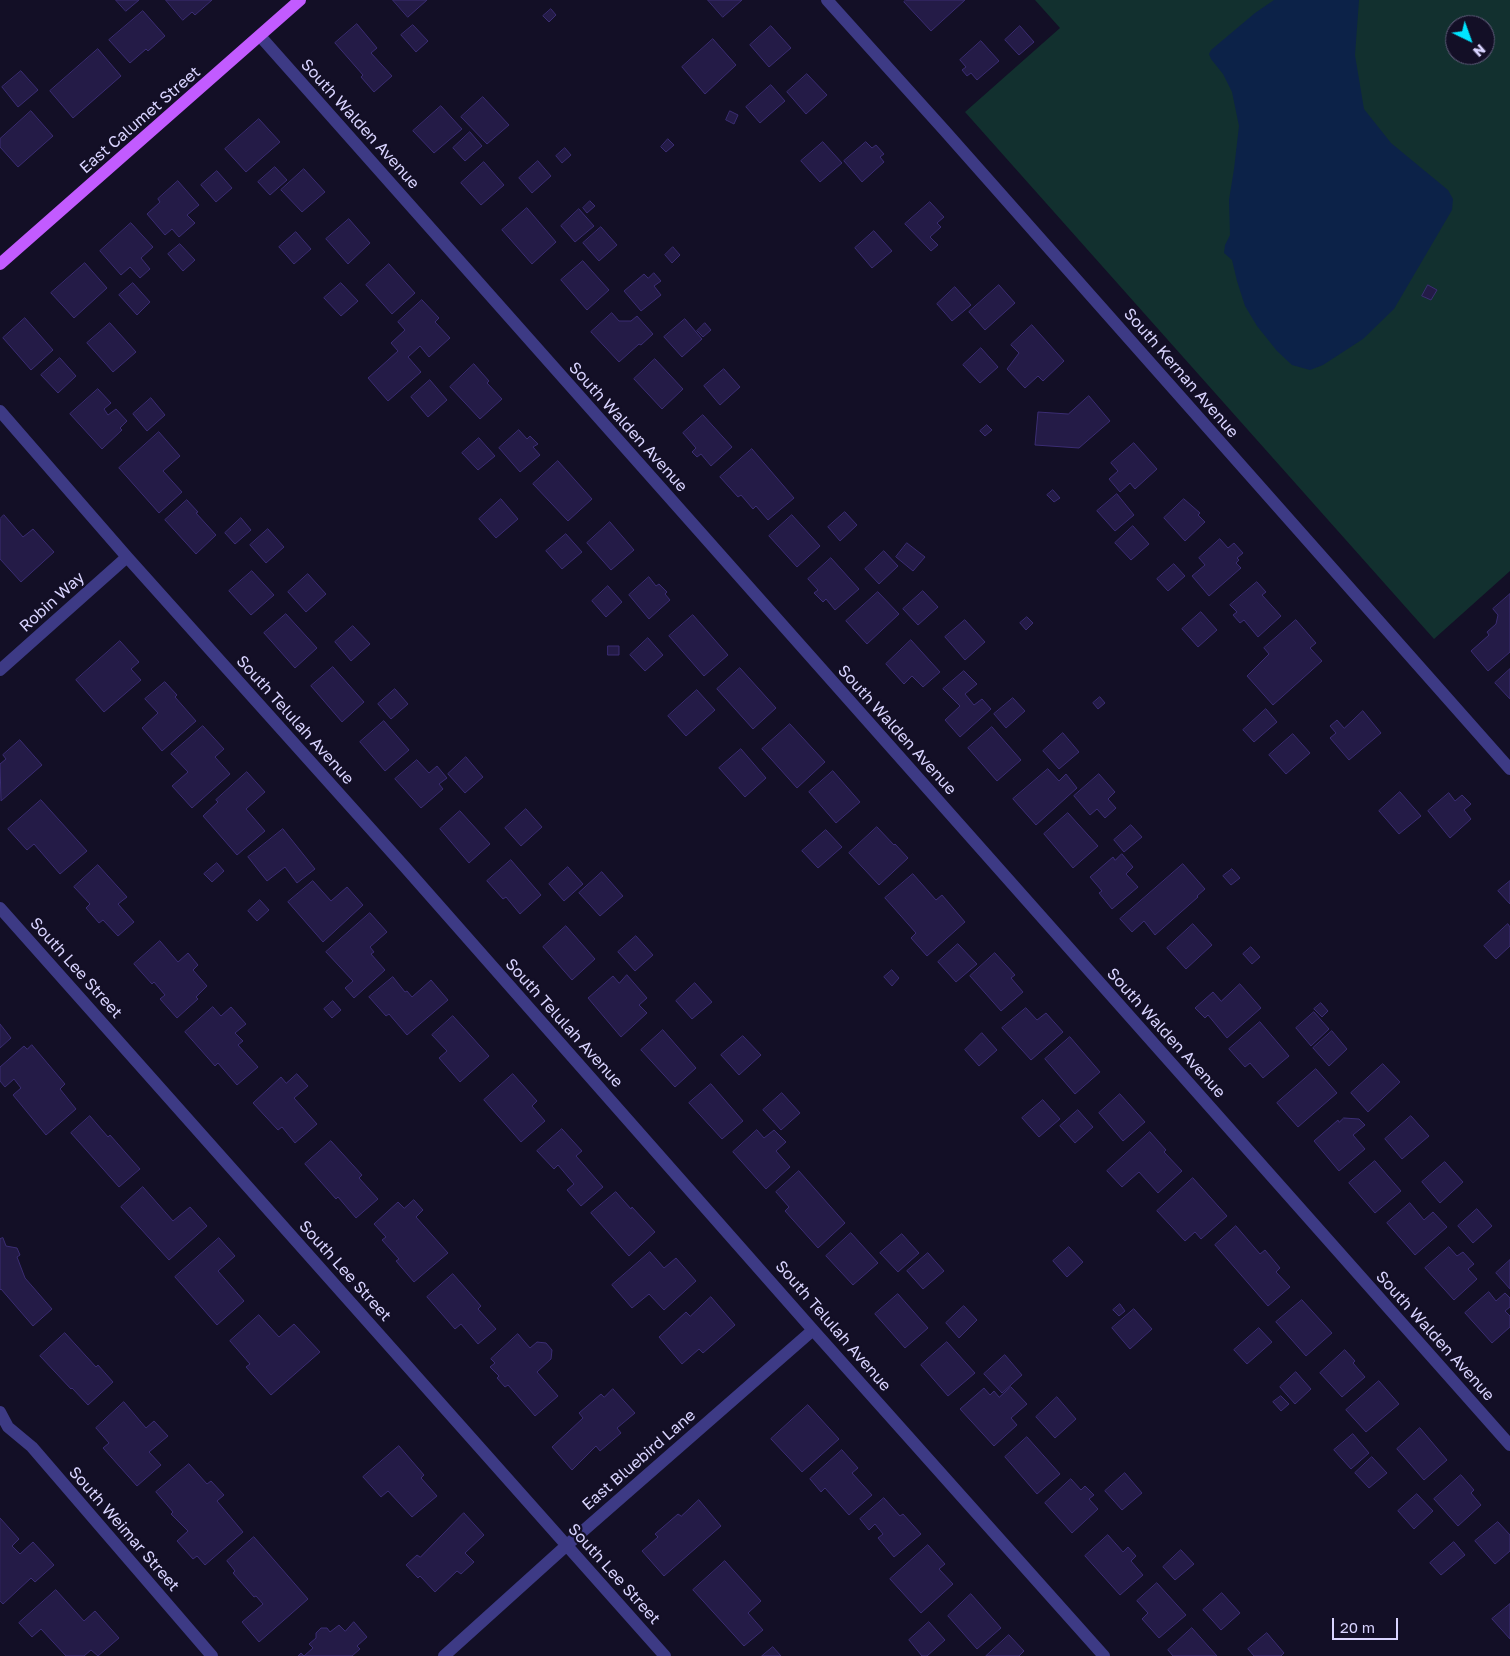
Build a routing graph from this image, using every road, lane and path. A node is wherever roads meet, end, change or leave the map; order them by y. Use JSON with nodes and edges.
{"nodes":[{"id":1,"x":300,"y":0,"type":"edge"},
{"id":2,"x":827,"y":0,"type":"edge"},
{"id":3,"x":260,"y":36,"type":"junction"},
{"id":4,"x":0,"y":264,"type":"edge"},
{"id":5,"x":0,"y":412,"type":"edge"},
{"id":6,"x":126,"y":557,"type":"junction"},
{"id":7,"x":0,"y":670,"type":"edge"},
{"id":8,"x":1510,"y":769,"type":"edge"},
{"id":9,"x":0,"y":908,"type":"edge"},
{"id":10,"x":813,"y":1330,"type":"junction"},
{"id":11,"x":0,"y":1412,"type":"edge"},
{"id":12,"x":4,"y":1428,"type":"edge"},
{"id":13,"x":1510,"y":1445,"type":"edge"},
{"id":14,"x":566,"y":1545,"type":"junction"},
{"id":15,"x":212,"y":1656,"type":"edge"},
{"id":16,"x":444,"y":1656,"type":"edge"},
{"id":17,"x":665,"y":1656,"type":"edge"},
{"id":18,"x":1104,"y":1656,"type":"edge"}],
"edges":[{"from":1,"to":3,"type":"main road","name":"East Calumet Street"},
{"from":2,"to":8,"type":"street","name":"South Kernan Avenue"},
{"from":3,"to":4,"type":"main road","name":"East Calumet Street"},
{"from":3,"to":13,"type":"street","name":"South Walden Avenue"},
{"from":5,"to":6,"type":"street","name":"South Telulah Avenue"},
{"from":6,"to":7,"type":"street","name":"Robin Way"},
{"from":6,"to":10,"type":"street","name":"South Telulah Avenue"},
{"from":9,"to":14,"type":"street","name":"South Lee Street"},
{"from":10,"to":14,"type":"street","name":"East Bluebird Lane"},
{"from":10,"to":18,"type":"street","name":"South Telulah Avenue"},
{"from":11,"to":12,"type":"street","name":"South Weimar Street"},
{"from":12,"to":15,"type":"street","name":"South Weimar Street"},
{"from":14,"to":16,"type":"street","name":"East Bluebird Lane"},
{"from":14,"to":17,"type":"street","name":"South Lee Street"}]}
